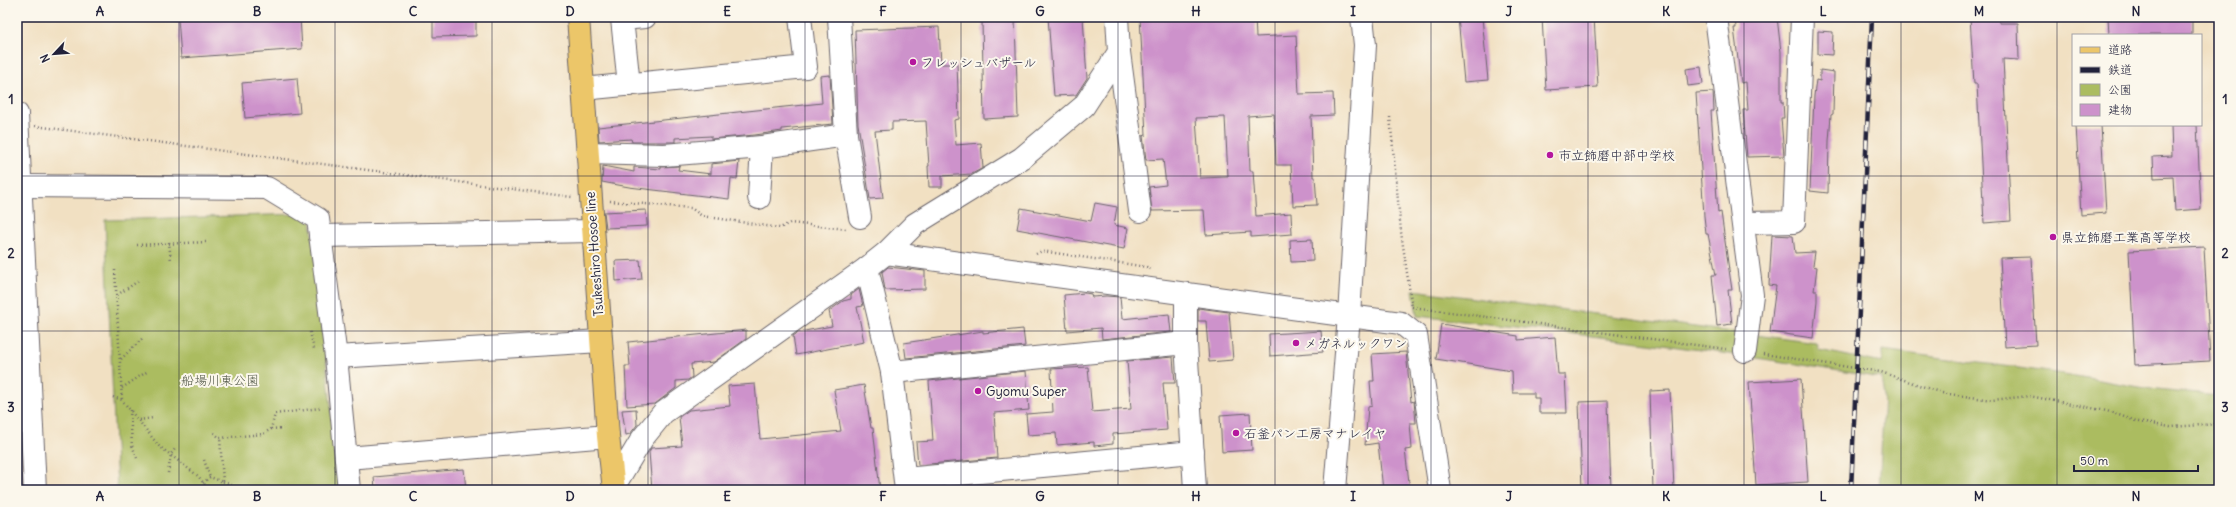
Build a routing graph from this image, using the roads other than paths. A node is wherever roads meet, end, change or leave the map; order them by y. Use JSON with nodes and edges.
{"nodes":[{"id":1,"x":578,"y":17,"type":"edge"},
{"id":2,"x":645,"y":17,"type":"edge"},
{"id":3,"x":800,"y":17,"type":"edge"},
{"id":4,"x":838,"y":17,"type":"edge"},
{"id":5,"x":1117,"y":17,"type":"edge"},
{"id":6,"x":1362,"y":17,"type":"edge"},
{"id":7,"x":1716,"y":17,"type":"edge"},
{"id":8,"x":1802,"y":17,"type":"edge"},
{"id":9,"x":1119,"y":52,"type":"junction"},
{"id":10,"x":630,"y":84,"type":"junction"},
{"id":11,"x":583,"y":89,"type":"junction"},
{"id":12,"x":20,"y":128,"type":"edge"},
{"id":13,"x":846,"y":135,"type":"junction"},
{"id":14,"x":762,"y":146,"type":"junction"},
{"id":15,"x":587,"y":152,"type":"junction"},
{"id":16,"x":19,"y":186,"type":"junction"},
{"id":17,"x":759,"y":198,"type":"dead end"},
{"id":18,"x":1140,"y":211,"type":"dead end"},
{"id":19,"x":854,"y":223,"type":"road end"},
{"id":20,"x":1744,"y":223,"type":"junction"},
{"id":21,"x":592,"y":231,"type":"junction"},
{"id":22,"x":320,"y":236,"type":"junction"},
{"id":23,"x":886,"y":253,"type":"junction"},
{"id":24,"x":867,"y":268,"type":"junction"},
{"id":25,"x":21,"y":290,"type":"edge"},
{"id":26,"x":1186,"y":294,"type":"junction"},
{"id":27,"x":1349,"y":316,"type":"junction"},
{"id":28,"x":601,"y":341,"type":"junction"},
{"id":29,"x":1186,"y":343,"type":"junction"},
{"id":30,"x":1745,"y":352,"type":"road end"},
{"id":31,"x":336,"y":357,"type":"junction"},
{"id":32,"x":892,"y":372,"type":"junction"},
{"id":33,"x":24,"y":409,"type":"edge"},
{"id":34,"x":608,"y":436,"type":"junction"},
{"id":35,"x":1193,"y":452,"type":"junction"},
{"id":36,"x":347,"y":458,"type":"junction"},
{"id":37,"x":906,"y":484,"type":"edge"},
{"id":38,"x":614,"y":488,"type":"edge"},
{"id":39,"x":30,"y":490,"type":"edge"},
{"id":40,"x":35,"y":490,"type":"edge"},
{"id":41,"x":349,"y":490,"type":"edge"},
{"id":42,"x":1195,"y":490,"type":"edge"},
{"id":43,"x":1335,"y":490,"type":"edge"},
{"id":44,"x":1440,"y":490,"type":"edge"}],
"edges":[{"from":1,"to":11,"type":"main road","name":"Tsukeshiro Hosoe line"},
{"from":2,"to":10,"type":"street"},
{"from":3,"to":10,"type":"street"},
{"from":4,"to":13,"type":"street"},
{"from":5,"to":9,"type":"street"},
{"from":6,"to":27,"type":"street"},
{"from":7,"to":20,"type":"street"},
{"from":8,"to":20,"type":"street"},
{"from":9,"to":18,"type":"street"},
{"from":9,"to":23,"type":"street"},
{"from":10,"to":11,"type":"street"},
{"from":11,"to":15,"type":"main road","name":"Tsukeshiro Hosoe line"},
{"from":12,"to":16,"type":"street"},
{"from":13,"to":14,"type":"street"},
{"from":13,"to":19,"type":"street"},
{"from":14,"to":15,"type":"street"},
{"from":14,"to":17,"type":"street"},
{"from":15,"to":21,"type":"main road","name":"Tsukeshiro Hosoe line"},
{"from":16,"to":22,"type":"street"},
{"from":16,"to":25,"type":"street"},
{"from":20,"to":30,"type":"street"},
{"from":21,"to":22,"type":"street"},
{"from":21,"to":28,"type":"main road","name":"Tsukeshiro Hosoe line"},
{"from":22,"to":31,"type":"street"},
{"from":23,"to":24,"type":"street"},
{"from":23,"to":26,"type":"street"},
{"from":24,"to":32,"type":"street"},
{"from":24,"to":38,"type":"street"},
{"from":25,"to":33,"type":"street"},
{"from":26,"to":27,"type":"street"},
{"from":26,"to":29,"type":"street"},
{"from":27,"to":43,"type":"street"},
{"from":27,"to":44,"type":"street"},
{"from":28,"to":31,"type":"street"},
{"from":28,"to":34,"type":"main road","name":"Tsukeshiro Hosoe line"},
{"from":29,"to":32,"type":"street"},
{"from":29,"to":35,"type":"street"},
{"from":31,"to":36,"type":"street"},
{"from":32,"to":37,"type":"street"},
{"from":33,"to":40,"type":"street"},
{"from":34,"to":36,"type":"street"},
{"from":34,"to":38,"type":"main road","name":"Tsukeshiro Hosoe line"},
{"from":35,"to":37,"type":"street"},
{"from":35,"to":42,"type":"street"},
{"from":36,"to":41,"type":"street"},
{"from":39,"to":40,"type":"street"}]}
